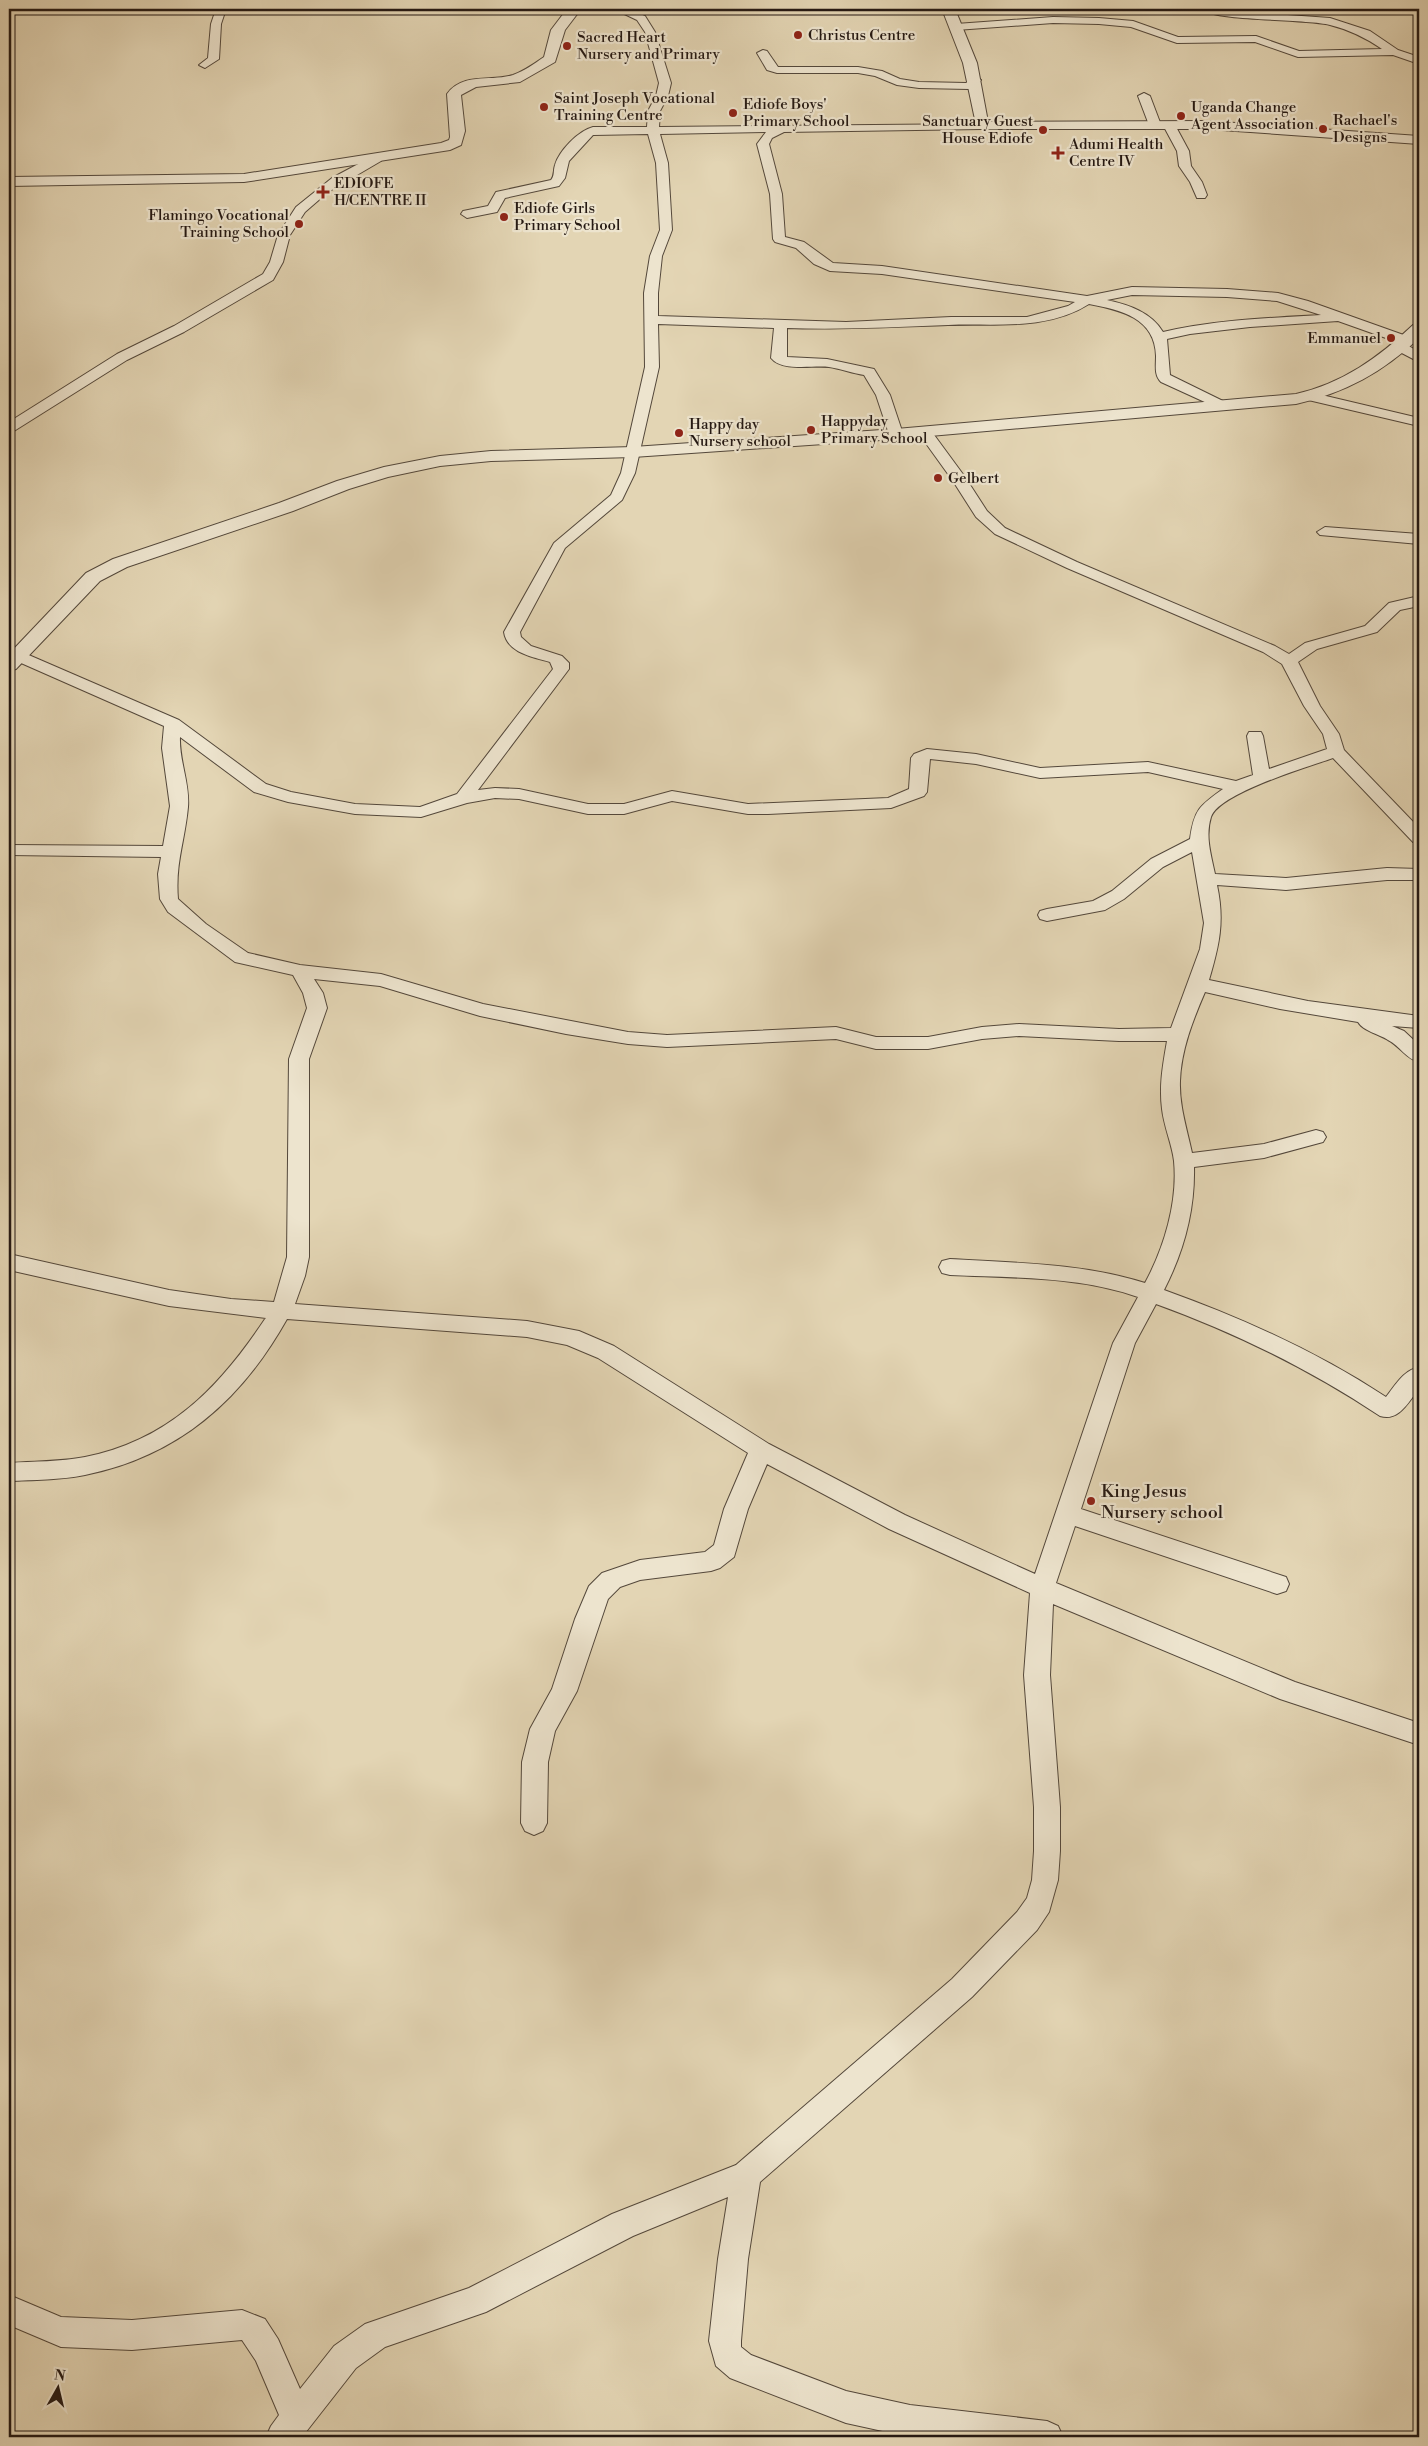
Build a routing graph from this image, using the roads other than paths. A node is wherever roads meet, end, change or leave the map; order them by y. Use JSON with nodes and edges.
{"nodes":[{"id":1,"x":221,"y":9,"type":"edge"},
{"id":2,"x":574,"y":9,"type":"edge"},
{"id":3,"x":619,"y":9,"type":"edge"},
{"id":4,"x":948,"y":9,"type":"edge"},
{"id":5,"x":1207,"y":9,"type":"edge"},
{"id":6,"x":956,"y":27,"type":"junction"},
{"id":7,"x":1394,"y":52,"type":"junction"},
{"id":8,"x":763,"y":53,"type":"dead end"},
{"id":9,"x":1419,"y":61,"type":"edge"},
{"id":10,"x":204,"y":65,"type":"dead end"},
{"id":11,"x":975,"y":80,"type":"junction"},
{"id":12,"x":1144,"y":96,"type":"dead end"},
{"id":13,"x":1162,"y":125,"type":"junction"},
{"id":14,"x":982,"y":126,"type":"junction"},
{"id":15,"x":781,"y":129,"type":"junction"},
{"id":16,"x":653,"y":130,"type":"junction"},
{"id":17,"x":1419,"y":140,"type":"edge"},
{"id":18,"x":377,"y":158,"type":"junction"},
{"id":19,"x":9,"y":182,"type":"edge"},
{"id":20,"x":1200,"y":195,"type":"dead end"},
{"id":21,"x":467,"y":214,"type":"dead end"},
{"id":22,"x":1087,"y":300,"type":"junction"},
{"id":23,"x":1337,"y":317,"type":"junction"},
{"id":24,"x":651,"y":320,"type":"junction"},
{"id":25,"x":781,"y":325,"type":"junction"},
{"id":26,"x":1160,"y":337,"type":"junction"},
{"id":27,"x":1409,"y":339,"type":"edge"},
{"id":28,"x":1419,"y":358,"type":"edge"},
{"id":29,"x":1308,"y":396,"type":"junction"},
{"id":30,"x":1220,"y":405,"type":"junction"},
{"id":31,"x":1419,"y":422,"type":"edge"},
{"id":32,"x":9,"y":428,"type":"edge"},
{"id":33,"x":924,"y":432,"type":"junction"},
{"id":34,"x":896,"y":434,"type":"junction"},
{"id":35,"x":633,"y":452,"type":"junction"},
{"id":36,"x":1325,"y":532,"type":"dead end"},
{"id":37,"x":1419,"y":538,"type":"edge"},
{"id":38,"x":1419,"y":601,"type":"edge"},
{"id":39,"x":15,"y":654,"type":"edge"},
{"id":40,"x":1289,"y":661,"type":"junction"},
{"id":41,"x":173,"y":724,"type":"junction"},
{"id":42,"x":1255,"y":736,"type":"dead end"},
{"id":43,"x":1336,"y":751,"type":"junction"},
{"id":44,"x":1262,"y":777,"type":"junction"},
{"id":45,"x":1237,"y":788,"type":"junction"},
{"id":46,"x":462,"y":798,"type":"junction"},
{"id":47,"x":1419,"y":838,"type":"edge"},
{"id":48,"x":1199,"y":842,"type":"junction"},
{"id":49,"x":9,"y":850,"type":"edge"},
{"id":50,"x":172,"y":852,"type":"junction"},
{"id":51,"x":1419,"y":874,"type":"edge"},
{"id":52,"x":1207,"y":879,"type":"junction"},
{"id":53,"x":1047,"y":916,"type":"dead end"},
{"id":54,"x":300,"y":971,"type":"junction"},
{"id":55,"x":1198,"y":984,"type":"junction"},
{"id":56,"x":1354,"y":1015,"type":"junction"},
{"id":57,"x":1419,"y":1022,"type":"edge"},
{"id":58,"x":1178,"y":1034,"type":"junction"},
{"id":59,"x":1419,"y":1056,"type":"edge"},
{"id":60,"x":1316,"y":1137,"type":"dead end"},
{"id":61,"x":1184,"y":1161,"type":"junction"},
{"id":62,"x":9,"y":1262,"type":"edge"},
{"id":63,"x":950,"y":1267,"type":"dead end"},
{"id":64,"x":1150,"y":1294,"type":"junction"},
{"id":65,"x":283,"y":1311,"type":"junction"},
{"id":66,"x":1419,"y":1377,"type":"edge"},
{"id":67,"x":761,"y":1450,"type":"junction"},
{"id":68,"x":9,"y":1472,"type":"edge"},
{"id":69,"x":1068,"y":1514,"type":"junction"},
{"id":70,"x":1278,"y":1584,"type":"dead end"},
{"id":71,"x":1042,"y":1589,"type":"junction"},
{"id":72,"x":1419,"y":1734,"type":"edge"},
{"id":73,"x":534,"y":1823,"type":"dead end"},
{"id":74,"x":746,"y":2175,"type":"junction"},
{"id":75,"x":9,"y":2310,"type":"edge"},
{"id":76,"x":289,"y":2427,"type":"edge"},
{"id":77,"x":1047,"y":2437,"type":"edge"}],
"edges":[{"from":1,"to":10,"type":"street"},
{"from":2,"to":18,"type":"street"},
{"from":3,"to":16,"type":"street"},
{"from":4,"to":6,"type":"street"},
{"from":5,"to":7,"type":"street"},
{"from":6,"to":7,"type":"street"},
{"from":6,"to":11,"type":"street"},
{"from":7,"to":9,"type":"street"},
{"from":8,"to":11,"type":"street"},
{"from":11,"to":14,"type":"street"},
{"from":12,"to":13,"type":"street"},
{"from":13,"to":14,"type":"street"},
{"from":13,"to":17,"type":"street"},
{"from":13,"to":20,"type":"street"},
{"from":14,"to":15,"type":"street"},
{"from":15,"to":16,"type":"street"},
{"from":15,"to":22,"type":"street"},
{"from":16,"to":21,"type":"street"},
{"from":16,"to":24,"type":"street"},
{"from":18,"to":19,"type":"street"},
{"from":18,"to":32,"type":"street"},
{"from":22,"to":23,"type":"street"},
{"from":22,"to":25,"type":"street"},
{"from":22,"to":26,"type":"street"},
{"from":23,"to":26,"type":"street"},
{"from":23,"to":27,"type":"street"},
{"from":24,"to":25,"type":"street"},
{"from":24,"to":35,"type":"street"},
{"from":25,"to":34,"type":"street"},
{"from":26,"to":30,"type":"street"},
{"from":27,"to":28,"type":"street"},
{"from":27,"to":29,"type":"street"},
{"from":29,"to":30,"type":"street"},
{"from":29,"to":31,"type":"street"},
{"from":30,"to":33,"type":"street"},
{"from":33,"to":34,"type":"street"},
{"from":33,"to":40,"type":"street"},
{"from":34,"to":35,"type":"street"},
{"from":35,"to":39,"type":"street"},
{"from":35,"to":46,"type":"street"},
{"from":36,"to":37,"type":"street"},
{"from":38,"to":40,"type":"street"},
{"from":39,"to":41,"type":"street"},
{"from":40,"to":43,"type":"street"},
{"from":41,"to":46,"type":"street"},
{"from":41,"to":50,"type":"street"},
{"from":42,"to":44,"type":"street"},
{"from":43,"to":44,"type":"street"},
{"from":43,"to":47,"type":"street"},
{"from":44,"to":45,"type":"street"},
{"from":45,"to":46,"type":"street"},
{"from":45,"to":48,"type":"street"},
{"from":48,"to":52,"type":"street"},
{"from":48,"to":53,"type":"street"},
{"from":49,"to":50,"type":"street"},
{"from":50,"to":54,"type":"street"},
{"from":51,"to":52,"type":"street"},
{"from":52,"to":55,"type":"street"},
{"from":54,"to":58,"type":"street"},
{"from":54,"to":65,"type":"street"},
{"from":55,"to":56,"type":"street"},
{"from":55,"to":58,"type":"street"},
{"from":56,"to":57,"type":"street"},
{"from":56,"to":59,"type":"street"},
{"from":58,"to":61,"type":"street"},
{"from":60,"to":61,"type":"street"},
{"from":61,"to":64,"type":"street"},
{"from":62,"to":65,"type":"street"},
{"from":63,"to":64,"type":"street"},
{"from":64,"to":66,"type":"street"},
{"from":64,"to":69,"type":"street"},
{"from":65,"to":67,"type":"street"},
{"from":65,"to":68,"type":"street"},
{"from":67,"to":71,"type":"street"},
{"from":67,"to":73,"type":"street"},
{"from":69,"to":70,"type":"street"},
{"from":69,"to":71,"type":"street"},
{"from":71,"to":72,"type":"street"},
{"from":71,"to":74,"type":"street"},
{"from":74,"to":76,"type":"street"},
{"from":74,"to":77,"type":"street"},
{"from":75,"to":76,"type":"street"}]}
